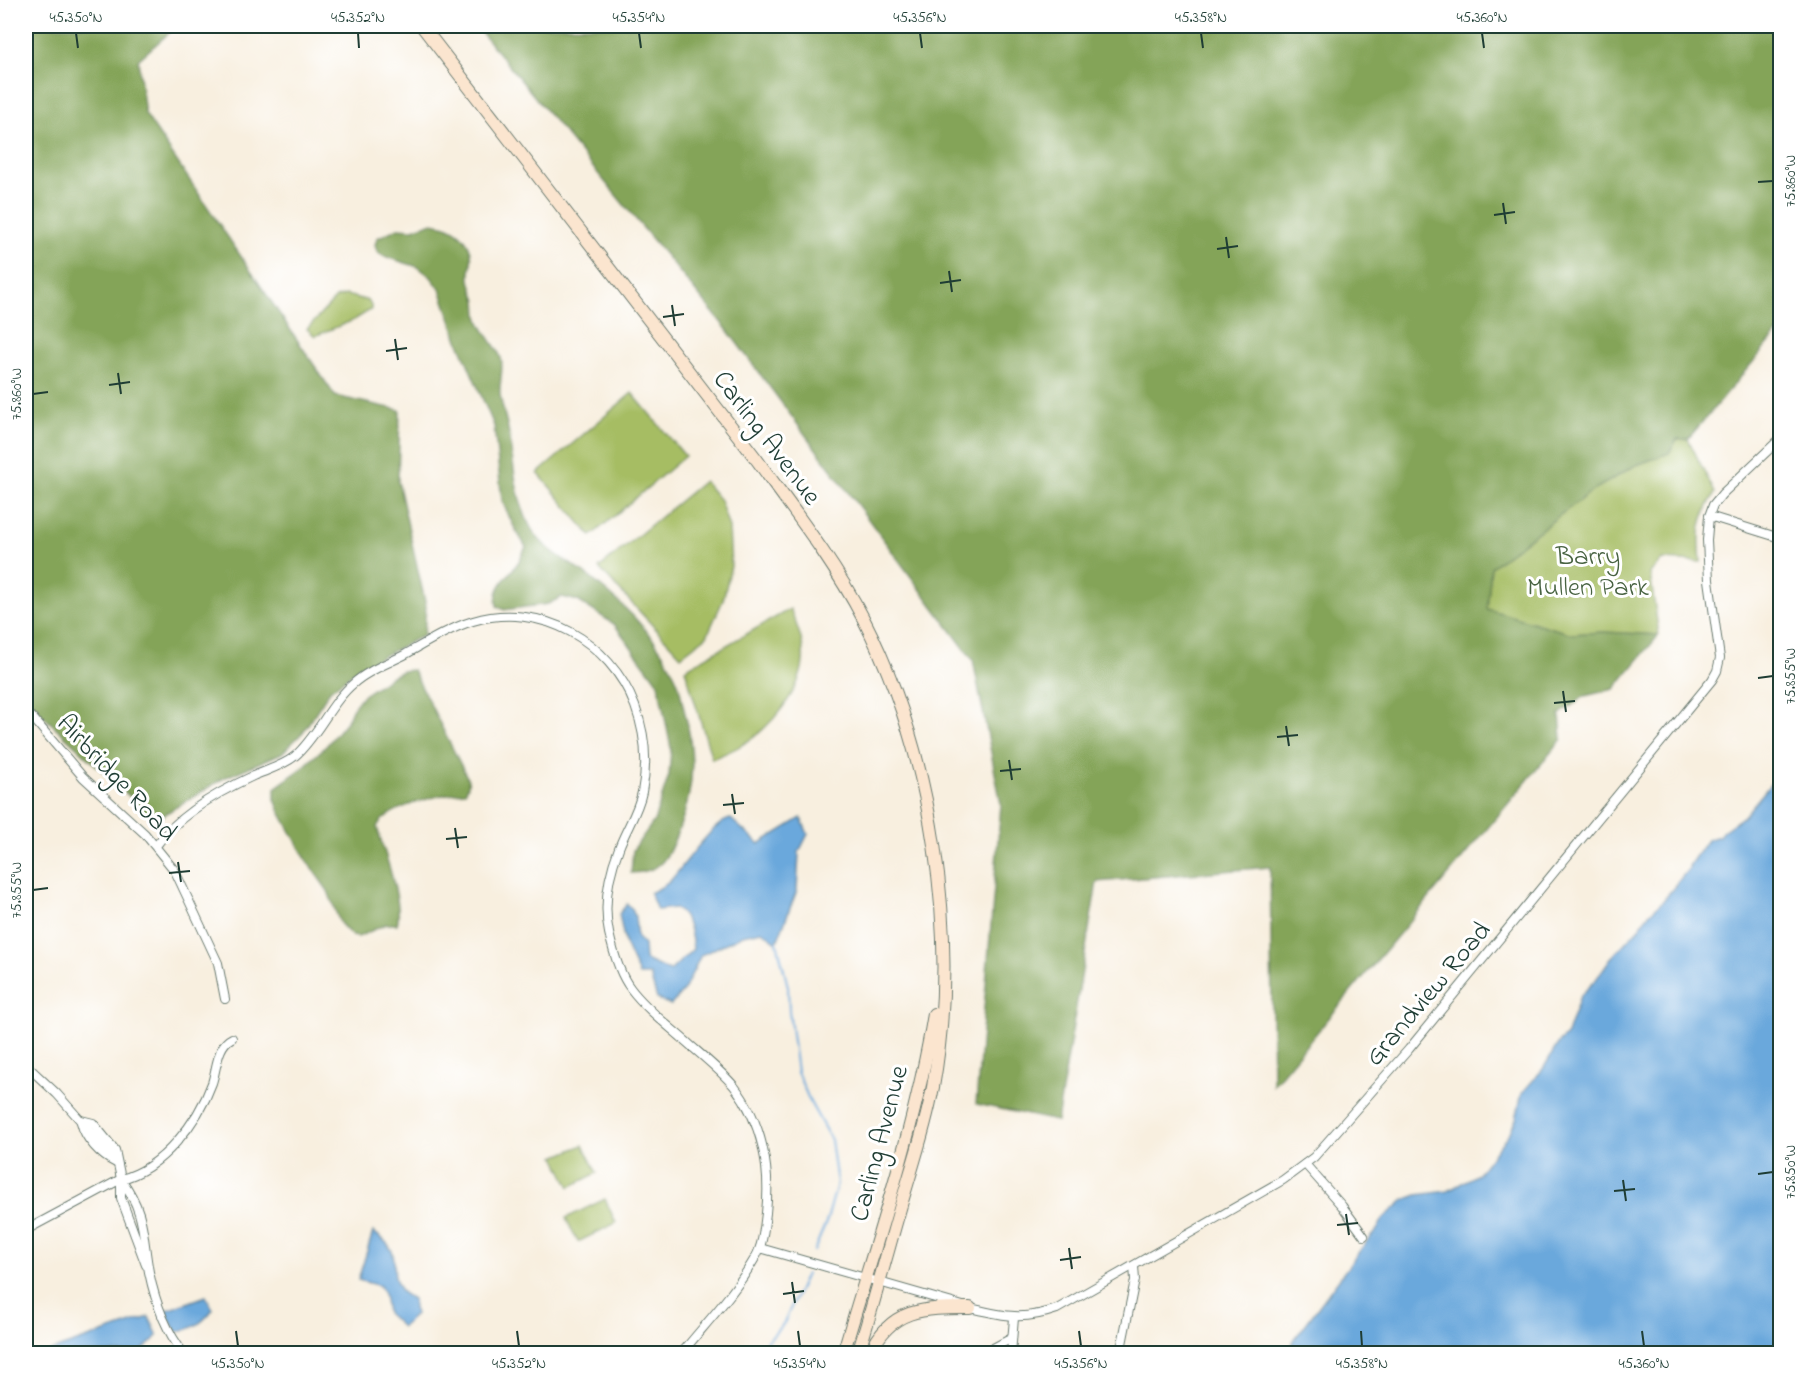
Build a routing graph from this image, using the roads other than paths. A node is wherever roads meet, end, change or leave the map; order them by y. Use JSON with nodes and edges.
{"nodes":[{"id":1,"x":422,"y":26,"type":"edge"},
{"id":2,"x":1780,"y":440,"type":"edge"},
{"id":3,"x":1709,"y":516,"type":"junction"},
{"id":4,"x":1780,"y":538,"type":"edge"},
{"id":5,"x":32,"y":717,"type":"dead end"},
{"id":6,"x":156,"y":846,"type":"junction"},
{"id":7,"x":942,"y":941,"type":"junction"},
{"id":8,"x":225,"y":999,"type":"dead end"},
{"id":9,"x":232,"y":1038,"type":"dead end"},
{"id":10,"x":26,"y":1065,"type":"edge"},
{"id":11,"x":81,"y":1120,"type":"junction"},
{"id":12,"x":116,"y":1163,"type":"junction"},
{"id":13,"x":1305,"y":1164,"type":"junction"},
{"id":14,"x":121,"y":1179,"type":"junction"},
{"id":15,"x":26,"y":1230,"type":"edge"},
{"id":16,"x":1364,"y":1236,"type":"dead end"},
{"id":17,"x":760,"y":1248,"type":"junction"},
{"id":18,"x":1134,"y":1266,"type":"junction"},
{"id":19,"x":865,"y":1278,"type":"junction"},
{"id":20,"x":879,"y":1283,"type":"junction"},
{"id":21,"x":970,"y":1308,"type":"junction"},
{"id":22,"x":1014,"y":1318,"type":"junction"},
{"id":23,"x":1012,"y":1338,"type":"junction"},
{"id":24,"x":184,"y":1353,"type":"edge"},
{"id":25,"x":681,"y":1353,"type":"edge"},
{"id":26,"x":843,"y":1353,"type":"edge"},
{"id":27,"x":858,"y":1353,"type":"edge"},
{"id":28,"x":870,"y":1353,"type":"edge"},
{"id":29,"x":982,"y":1353,"type":"edge"},
{"id":30,"x":1011,"y":1353,"type":"edge"},
{"id":31,"x":1120,"y":1353,"type":"edge"}],
"edges":[{"from":1,"to":7,"type":"main road","name":"Carling Avenue"},
{"from":2,"to":3,"type":"street","name":"Grandview Road"},
{"from":3,"to":4,"type":"street"},
{"from":3,"to":13,"type":"street","name":"Grandview Road"},
{"from":5,"to":6,"type":"street","name":"Airbridge Road"},
{"from":6,"to":8,"type":"street","name":"Airbridge Road"},
{"from":6,"to":17,"type":"street"},
{"from":7,"to":19,"type":"main road","name":"Carling Avenue"},
{"from":7,"to":20,"type":"main road","name":"Carling Avenue"},
{"from":9,"to":14,"type":"street"},
{"from":10,"to":11,"type":"street"},
{"from":11,"to":12,"type":"street"},
{"from":11,"to":12,"type":"street"},
{"from":12,"to":14,"type":"street"},
{"from":13,"to":16,"type":"street"},
{"from":13,"to":18,"type":"street","name":"Grandview Road"},
{"from":14,"to":15,"type":"street"},
{"from":14,"to":24,"type":"street"},
{"from":17,"to":19,"type":"street","name":"Grandview Road"},
{"from":17,"to":25,"type":"street"},
{"from":18,"to":22,"type":"street","name":"Grandview Road"},
{"from":18,"to":31,"type":"street"},
{"from":19,"to":20,"type":"street","name":"Grandview Road"},
{"from":19,"to":26,"type":"main road","name":"Carling Avenue"},
{"from":20,"to":21,"type":"street","name":"Grandview Road"},
{"from":20,"to":27,"type":"main road","name":"Carling Avenue"},
{"from":21,"to":22,"type":"street","name":"Grandview Road"},
{"from":21,"to":28,"type":"main road"},
{"from":22,"to":23,"type":"street"},
{"from":23,"to":29,"type":"street"},
{"from":23,"to":30,"type":"street"}]}
